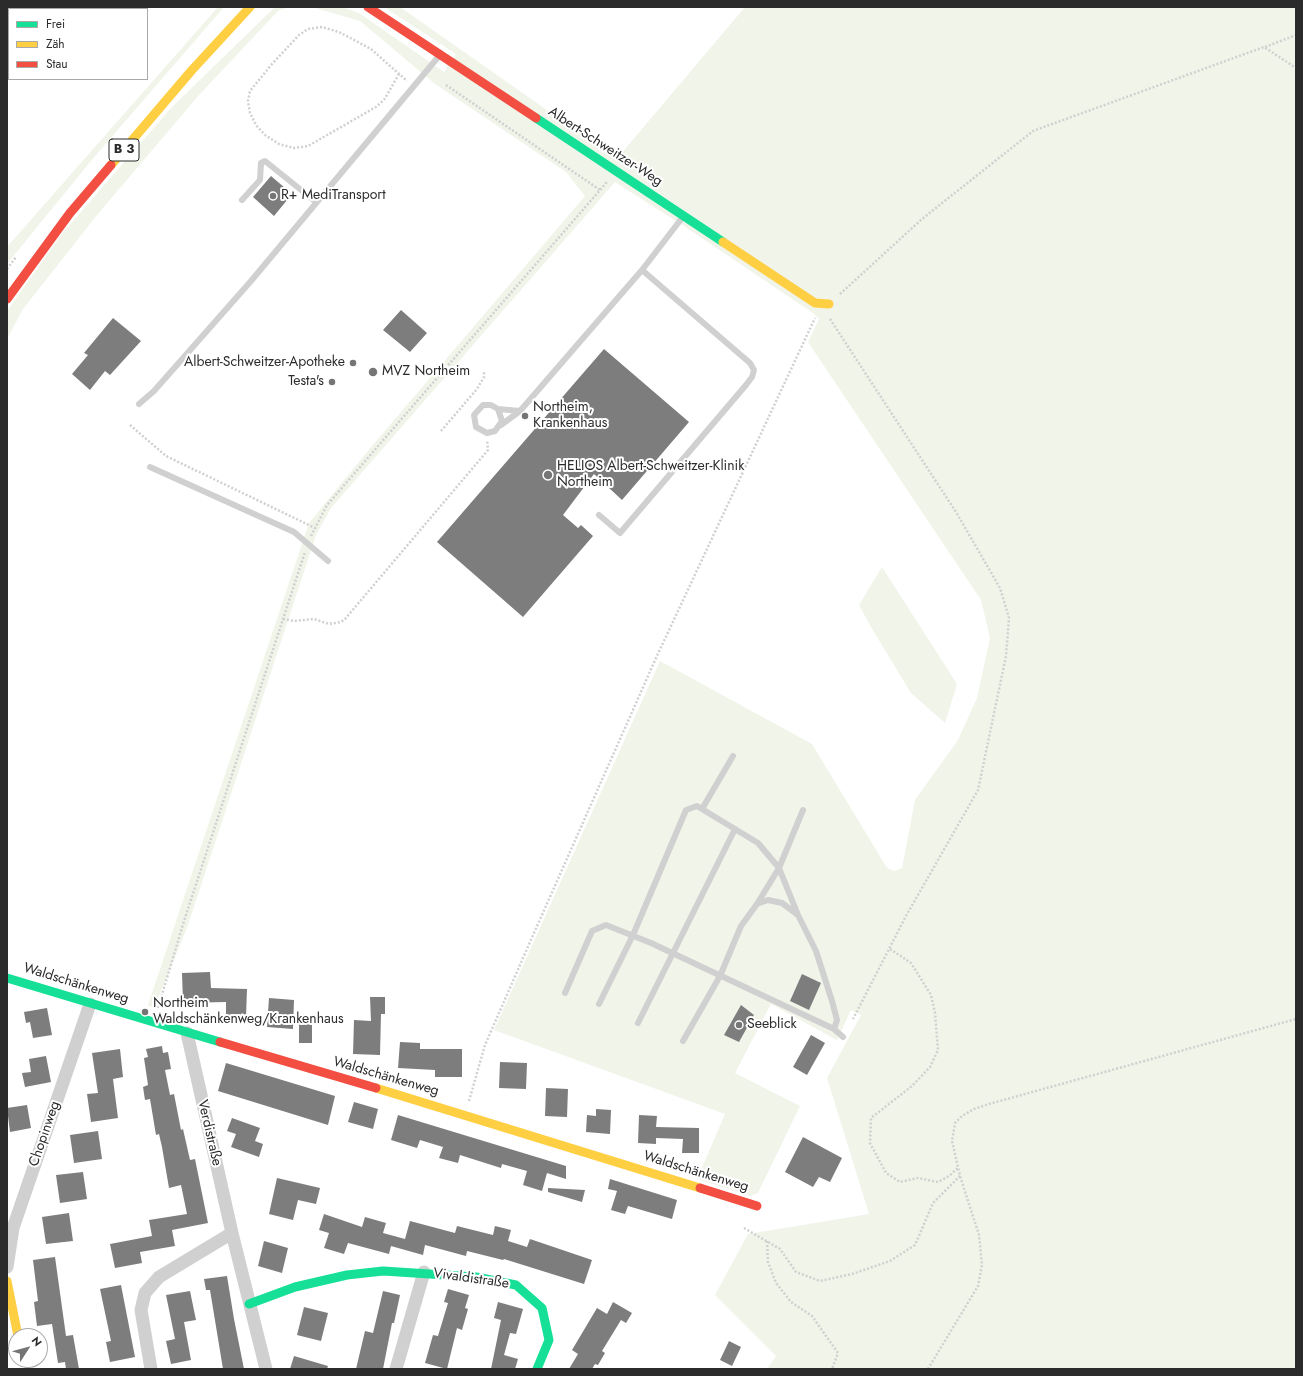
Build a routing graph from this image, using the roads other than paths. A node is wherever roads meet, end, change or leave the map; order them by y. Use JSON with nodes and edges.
{"nodes":[{"id":1,"x":250,"y":7,"type":"edge"},
{"id":2,"x":368,"y":7,"type":"edge"},
{"id":3,"x":440,"y":55,"type":"junction"},
{"id":4,"x":242,"y":200,"type":"dead end"},
{"id":5,"x":316,"y":202,"type":"junction"},
{"id":6,"x":683,"y":216,"type":"junction"},
{"id":7,"x":642,"y":270,"type":"junction"},
{"id":8,"x":7,"y":299,"type":"edge"},
{"id":9,"x":826,"y":307,"type":"road end"},
{"id":10,"x":139,"y":404,"type":"dead end"},
{"id":11,"x":498,"y":409,"type":"junction"},
{"id":12,"x":520,"y":411,"type":"junction"},
{"id":13,"x":501,"y":425,"type":"junction"},
{"id":14,"x":150,"y":467,"type":"dead end"},
{"id":15,"x":599,"y":515,"type":"dead end"},
{"id":16,"x":328,"y":561,"type":"dead end"},
{"id":17,"x":733,"y":756,"type":"dead end"},
{"id":18,"x":702,"y":809,"type":"junction"},
{"id":19,"x":803,"y":810,"type":"dead end"},
{"id":20,"x":735,"y":830,"type":"junction"},
{"id":21,"x":779,"y":868,"type":"junction"},
{"id":22,"x":756,"y":904,"type":"junction"},
{"id":23,"x":798,"y":915,"type":"junction"},
{"id":24,"x":633,"y":935,"type":"junction"},
{"id":25,"x":673,"y":954,"type":"junction"},
{"id":26,"x":720,"y":976,"type":"junction"},
{"id":27,"x":7,"y":978,"type":"edge"},
{"id":28,"x":565,"y":993,"type":"dead end"},
{"id":29,"x":90,"y":1004,"type":"junction"},
{"id":30,"x":599,"y":1004,"type":"dead end"},
{"id":31,"x":638,"y":1023,"type":"dead end"},
{"id":32,"x":834,"y":1029,"type":"junction"},
{"id":33,"x":187,"y":1033,"type":"junction"},
{"id":34,"x":843,"y":1037,"type":"dead end"},
{"id":35,"x":683,"y":1041,"type":"dead end"},
{"id":36,"x":757,"y":1206,"type":"dead end"},
{"id":37,"x":232,"y":1233,"type":"junction"},
{"id":38,"x":7,"y":1267,"type":"edge"},
{"id":39,"x":424,"y":1272,"type":"junction"},
{"id":40,"x":7,"y":1281,"type":"edge"},
{"id":41,"x":249,"y":1304,"type":"junction"},
{"id":42,"x":16,"y":1328,"type":"edge"},
{"id":43,"x":151,"y":1369,"type":"edge"},
{"id":44,"x":266,"y":1369,"type":"edge"},
{"id":45,"x":396,"y":1369,"type":"edge"},
{"id":46,"x":537,"y":1369,"type":"edge"}],
"edges":[{"from":1,"to":8,"type":"street","number":"B 3"},
{"from":2,"to":3,"type":"street","name":"Albert-Schweitzer-Weg"},
{"from":3,"to":5,"type":"lane"},
{"from":3,"to":6,"type":"street","name":"Albert-Schweitzer-Weg"},
{"from":4,"to":5,"type":"lane"},
{"from":5,"to":10,"type":"lane"},
{"from":6,"to":7,"type":"lane"},
{"from":6,"to":9,"type":"street","name":"Albert-Schweitzer-Weg"},
{"from":7,"to":12,"type":"lane"},
{"from":7,"to":15,"type":"lane"},
{"from":11,"to":12,"type":"lane"},
{"from":11,"to":13,"type":"lane"},
{"from":11,"to":13,"type":"lane"},
{"from":12,"to":13,"type":"lane"},
{"from":14,"to":16,"type":"lane"},
{"from":17,"to":18,"type":"lane"},
{"from":18,"to":20,"type":"lane"},
{"from":18,"to":24,"type":"lane"},
{"from":19,"to":21,"type":"lane"},
{"from":20,"to":21,"type":"lane"},
{"from":20,"to":25,"type":"lane"},
{"from":21,"to":22,"type":"lane"},
{"from":21,"to":23,"type":"lane"},
{"from":22,"to":23,"type":"lane"},
{"from":22,"to":26,"type":"lane"},
{"from":23,"to":32,"type":"lane"},
{"from":24,"to":25,"type":"lane"},
{"from":24,"to":28,"type":"lane"},
{"from":24,"to":30,"type":"lane"},
{"from":25,"to":26,"type":"lane"},
{"from":25,"to":31,"type":"lane"},
{"from":26,"to":32,"type":"lane"},
{"from":26,"to":35,"type":"lane"},
{"from":27,"to":29,"type":"street","name":"Waldschänkenweg"},
{"from":29,"to":33,"type":"street","name":"Waldschänkenweg"},
{"from":29,"to":38,"type":"street","name":"Chopinweg"},
{"from":32,"to":34,"type":"lane"},
{"from":33,"to":36,"type":"street","name":"Waldschänkenweg"},
{"from":33,"to":37,"type":"street","name":"Verdistraße"},
{"from":37,"to":41,"type":"street","name":"Verdistraße"},
{"from":37,"to":43,"type":"street"},
{"from":39,"to":41,"type":"street","name":"Vivaldistraße"},
{"from":39,"to":45,"type":"street","name":"Vivaldistraße"},
{"from":39,"to":46,"type":"street","name":"Vivaldistraße"},
{"from":40,"to":42,"type":"street"},
{"from":41,"to":44,"type":"street","name":"Verdistraße"}]}
